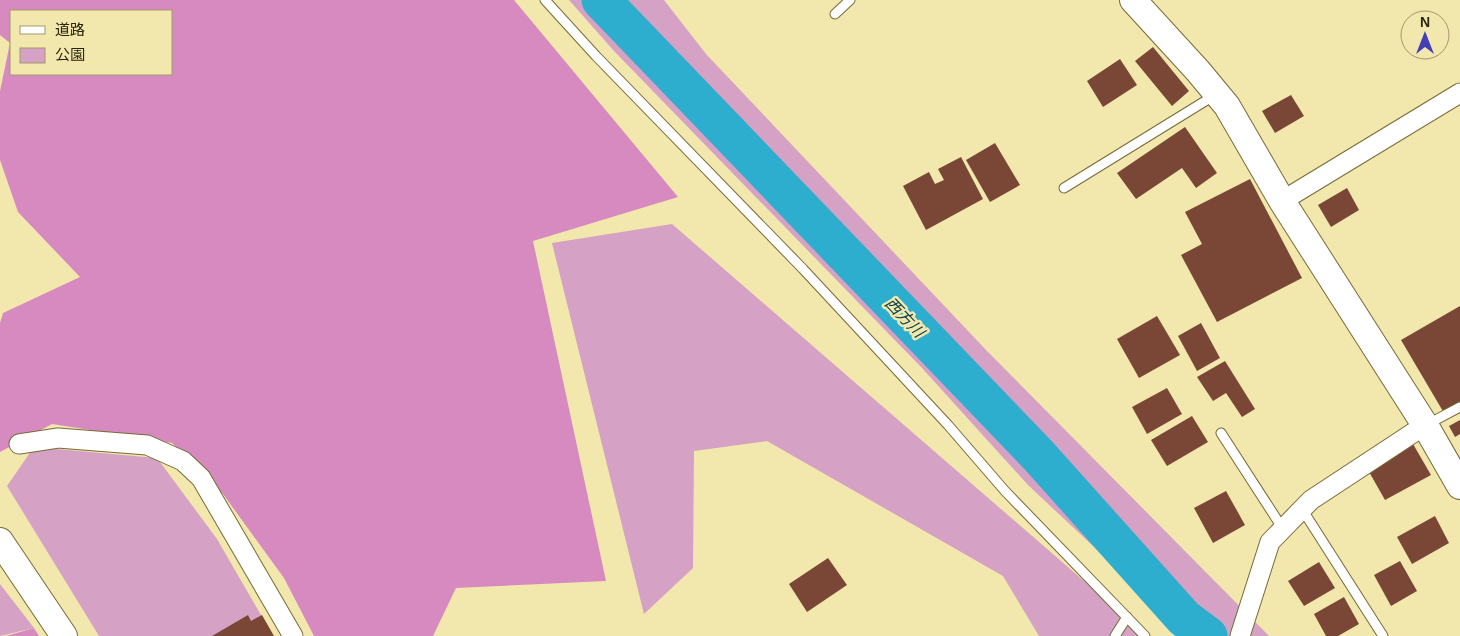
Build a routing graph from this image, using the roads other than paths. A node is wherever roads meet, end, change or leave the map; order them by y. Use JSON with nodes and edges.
{"nodes":[{"id":1,"x":545,"y":0,"type":"edge"},
{"id":2,"x":850,"y":0,"type":"edge"},
{"id":3,"x":1133,"y":0,"type":"edge"},
{"id":4,"x":835,"y":14,"type":"dead end"},
{"id":5,"x":1460,"y":93,"type":"edge"},
{"id":6,"x":1217,"y":94,"type":"junction"},
{"id":7,"x":1064,"y":188,"type":"dead end"},
{"id":8,"x":1282,"y":201,"type":"junction"},
{"id":9,"x":1460,"y":407,"type":"edge"},
{"id":10,"x":1425,"y":426,"type":"junction"},
{"id":11,"x":1221,"y":433,"type":"dead end"},
{"id":12,"x":19,"y":444,"type":"dead end"},
{"id":13,"x":1460,"y":486,"type":"edge"},
{"id":14,"x":1302,"y":509,"type":"junction"},
{"id":15,"x":1283,"y":529,"type":"junction"},
{"id":16,"x":0,"y":540,"type":"edge"},
{"id":17,"x":1127,"y":617,"type":"junction"},
{"id":18,"x":64,"y":636,"type":"edge"},
{"id":19,"x":293,"y":636,"type":"edge"},
{"id":20,"x":1115,"y":636,"type":"edge"},
{"id":21,"x":1145,"y":636,"type":"edge"},
{"id":22,"x":1240,"y":636,"type":"edge"},
{"id":23,"x":1383,"y":636,"type":"edge"}],
"edges":[{"from":1,"to":17,"type":"lane"},
{"from":2,"to":4,"type":"lane"},
{"from":3,"to":6,"type":"street"},
{"from":5,"to":8,"type":"street"},
{"from":6,"to":7,"type":"lane"},
{"from":6,"to":8,"type":"street"},
{"from":8,"to":10,"type":"street"},
{"from":9,"to":10,"type":"lane"},
{"from":10,"to":13,"type":"street"},
{"from":10,"to":14,"type":"street"},
{"from":11,"to":15,"type":"lane"},
{"from":12,"to":19,"type":"street"},
{"from":14,"to":15,"type":"street"},
{"from":14,"to":23,"type":"lane"},
{"from":15,"to":22,"type":"street"},
{"from":16,"to":18,"type":"street"},
{"from":17,"to":20,"type":"lane"},
{"from":17,"to":21,"type":"lane"}]}
